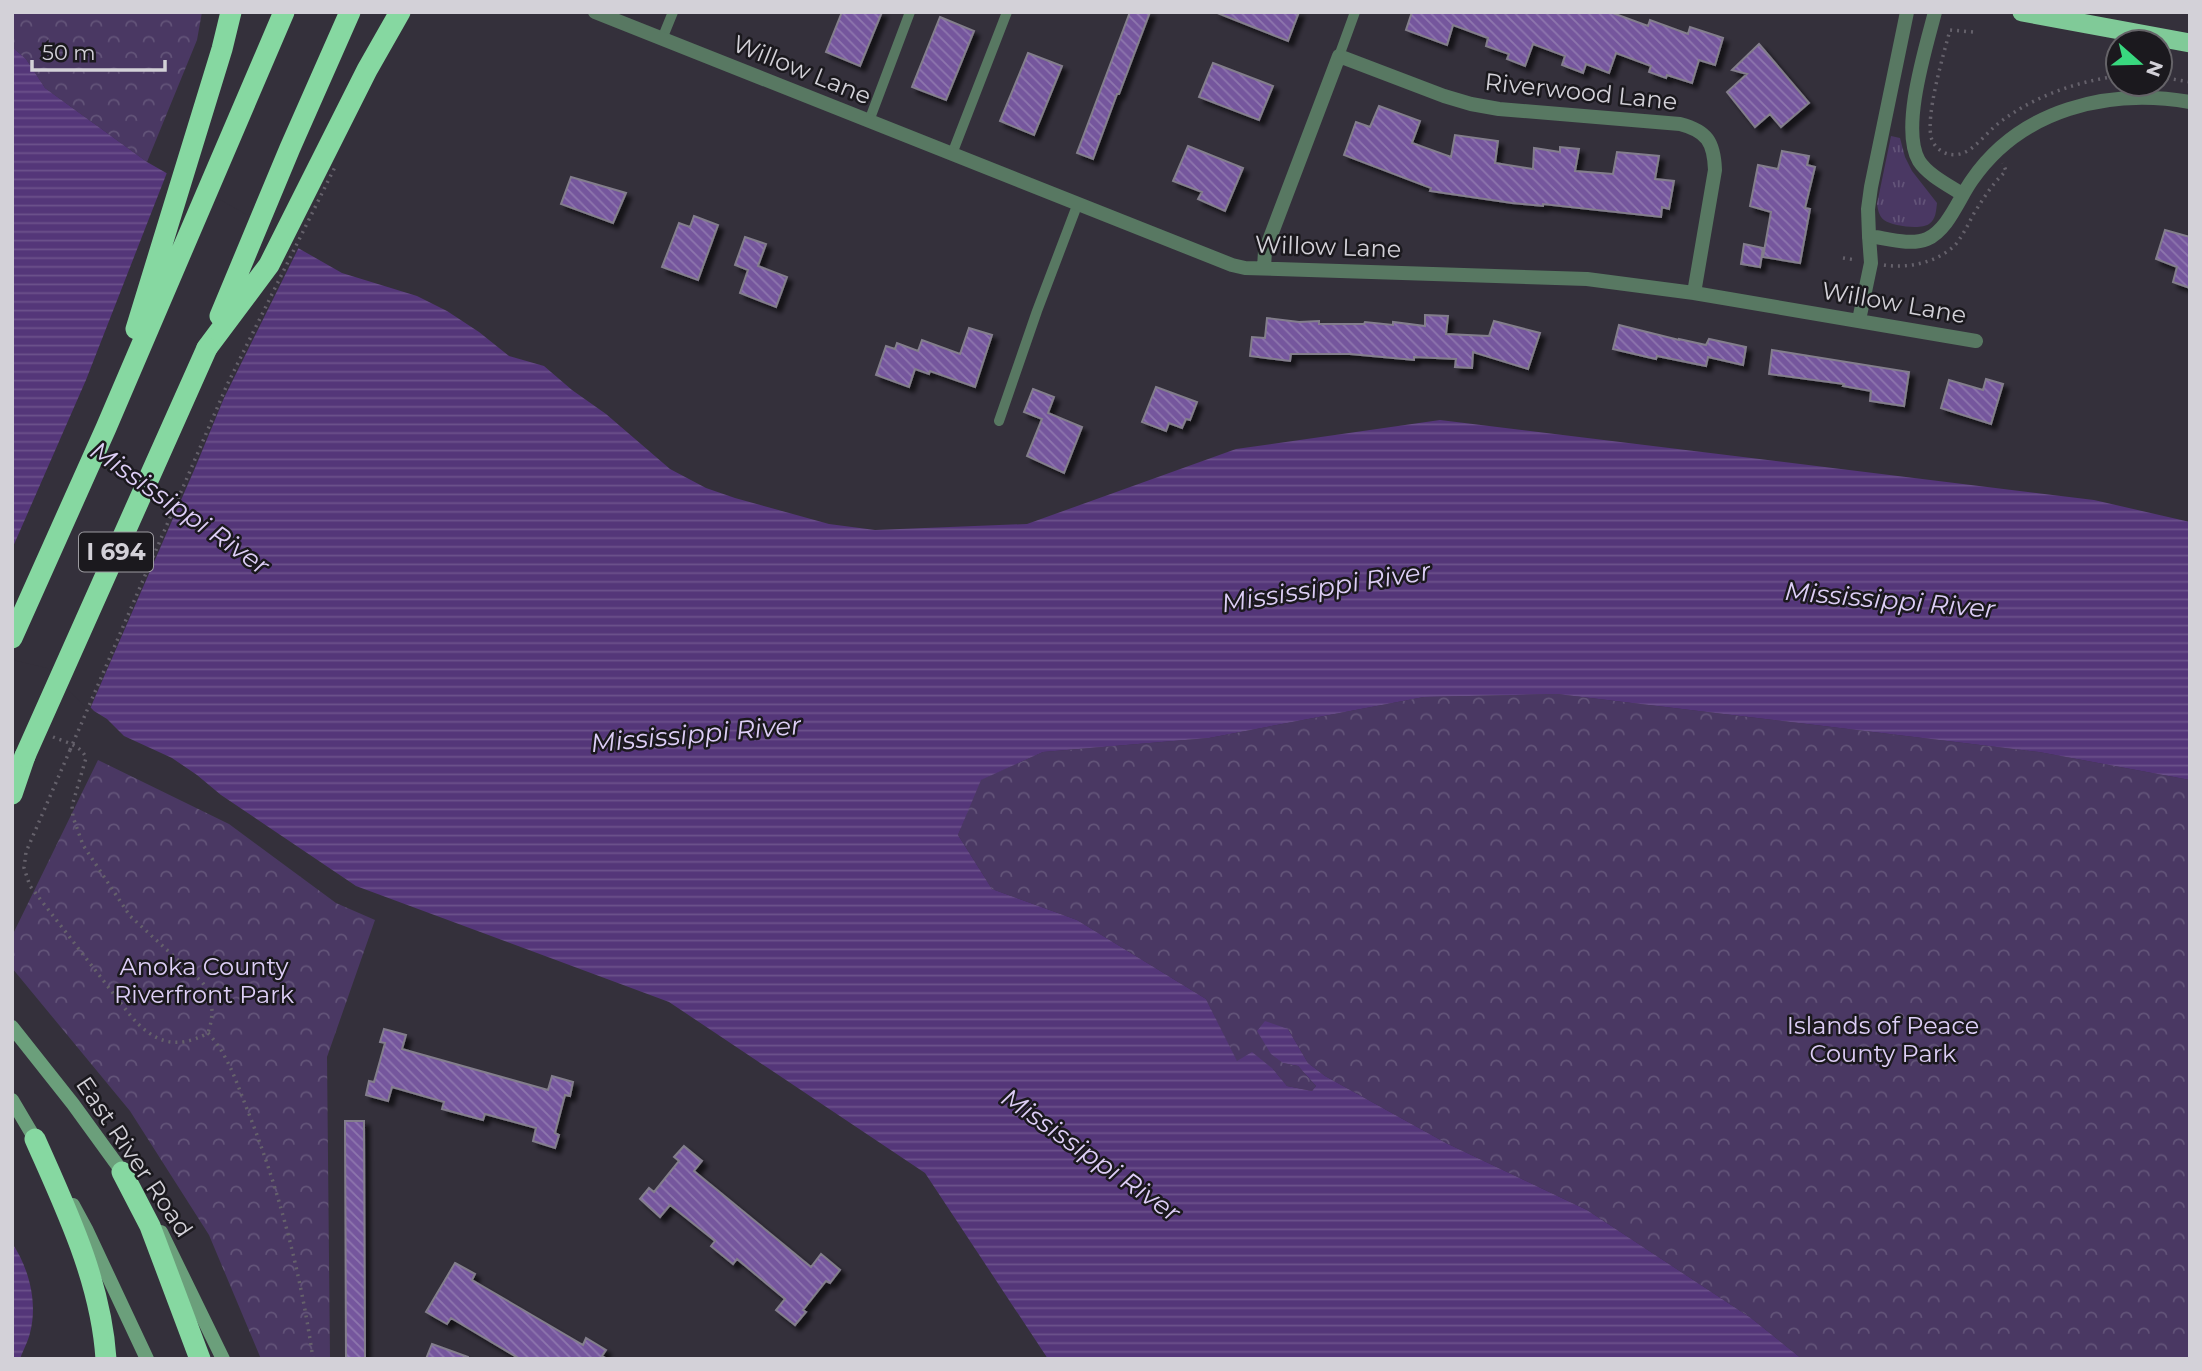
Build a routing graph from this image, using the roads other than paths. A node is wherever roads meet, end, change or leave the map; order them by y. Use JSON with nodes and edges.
{"nodes":[{"id":1,"x":231,"y":12,"type":"edge"},
{"id":2,"x":284,"y":12,"type":"edge"},
{"id":3,"x":350,"y":12,"type":"edge"},
{"id":4,"x":400,"y":12,"type":"edge"},
{"id":5,"x":595,"y":12,"type":"edge"},
{"id":6,"x":673,"y":12,"type":"edge"},
{"id":7,"x":911,"y":12,"type":"edge"},
{"id":8,"x":1007,"y":12,"type":"edge"},
{"id":9,"x":1355,"y":12,"type":"edge"},
{"id":10,"x":1907,"y":12,"type":"edge"},
{"id":11,"x":1936,"y":12,"type":"edge"},
{"id":12,"x":2022,"y":12,"type":"edge"},
{"id":13,"x":662,"y":40,"type":"junction"},
{"id":14,"x":2190,"y":44,"type":"edge"},
{"id":15,"x":1339,"y":56,"type":"junction"},
{"id":16,"x":2190,"y":102,"type":"edge"},
{"id":17,"x":869,"y":121,"type":"junction"},
{"id":18,"x":952,"y":154,"type":"junction"},
{"id":19,"x":1962,"y":194,"type":"junction"},
{"id":20,"x":1078,"y":203,"type":"junction"},
{"id":21,"x":1869,"y":236,"type":"junction"},
{"id":22,"x":1264,"y":268,"type":"junction"},
{"id":23,"x":1694,"y":293,"type":"junction"},
{"id":24,"x":1859,"y":320,"type":"junction"},
{"id":25,"x":1976,"y":341,"type":"dead end"},
{"id":26,"x":207,"y":348,"type":"junction"},
{"id":27,"x":999,"y":421,"type":"dead end"},
{"id":28,"x":106,"y":428,"type":"junction"},
{"id":29,"x":12,"y":638,"type":"edge"},
{"id":30,"x":25,"y":756,"type":"junction"},
{"id":31,"x":12,"y":786,"type":"edge"},
{"id":32,"x":12,"y":794,"type":"edge"},
{"id":33,"x":12,"y":1027,"type":"edge"},
{"id":34,"x":12,"y":1100,"type":"edge"},
{"id":35,"x":35,"y":1139,"type":"junction"},
{"id":36,"x":122,"y":1172,"type":"junction"},
{"id":37,"x":106,"y":1359,"type":"edge"},
{"id":38,"x":146,"y":1359,"type":"edge"},
{"id":39,"x":200,"y":1359,"type":"edge"},
{"id":40,"x":223,"y":1359,"type":"edge"}],
"edges":[{"from":1,"to":28,"type":"highway"},
{"from":2,"to":28,"type":"highway","number":"I 694"},
{"from":3,"to":26,"type":"highway","number":"I 694"},
{"from":4,"to":26,"type":"highway"},
{"from":5,"to":13,"type":"street","name":"Willow Lane"},
{"from":6,"to":13,"type":"lane"},
{"from":7,"to":17,"type":"lane"},
{"from":8,"to":18,"type":"lane"},
{"from":9,"to":15,"type":"lane"},
{"from":10,"to":21,"type":"street"},
{"from":11,"to":19,"type":"street"},
{"from":12,"to":14,"type":"highway"},
{"from":13,"to":17,"type":"street","name":"Willow Lane"},
{"from":15,"to":22,"type":"street"},
{"from":15,"to":23,"type":"street","name":"Riverwood Lane"},
{"from":16,"to":19,"type":"street"},
{"from":17,"to":18,"type":"street","name":"Willow Lane"},
{"from":18,"to":20,"type":"street","name":"Willow Lane"},
{"from":19,"to":21,"type":"street"},
{"from":20,"to":22,"type":"street","name":"Willow Lane"},
{"from":20,"to":27,"type":"lane"},
{"from":21,"to":24,"type":"street"},
{"from":22,"to":23,"type":"street","name":"Willow Lane"},
{"from":23,"to":24,"type":"street","name":"Willow Lane"},
{"from":24,"to":25,"type":"street","name":"Willow Lane"},
{"from":26,"to":30,"type":"highway","number":"I 694","bridge":true},
{"from":28,"to":29,"type":"highway","number":"I 694"},
{"from":30,"to":31,"type":"highway","number":"I 694"},
{"from":30,"to":32,"type":"highway"},
{"from":33,"to":36,"type":"main road","name":"East River Road"},
{"from":34,"to":35,"type":"main road"},
{"from":35,"to":37,"type":"highway"},
{"from":35,"to":38,"type":"main road"},
{"from":36,"to":39,"type":"highway"},
{"from":36,"to":40,"type":"main road","name":"East River Road"}]}
